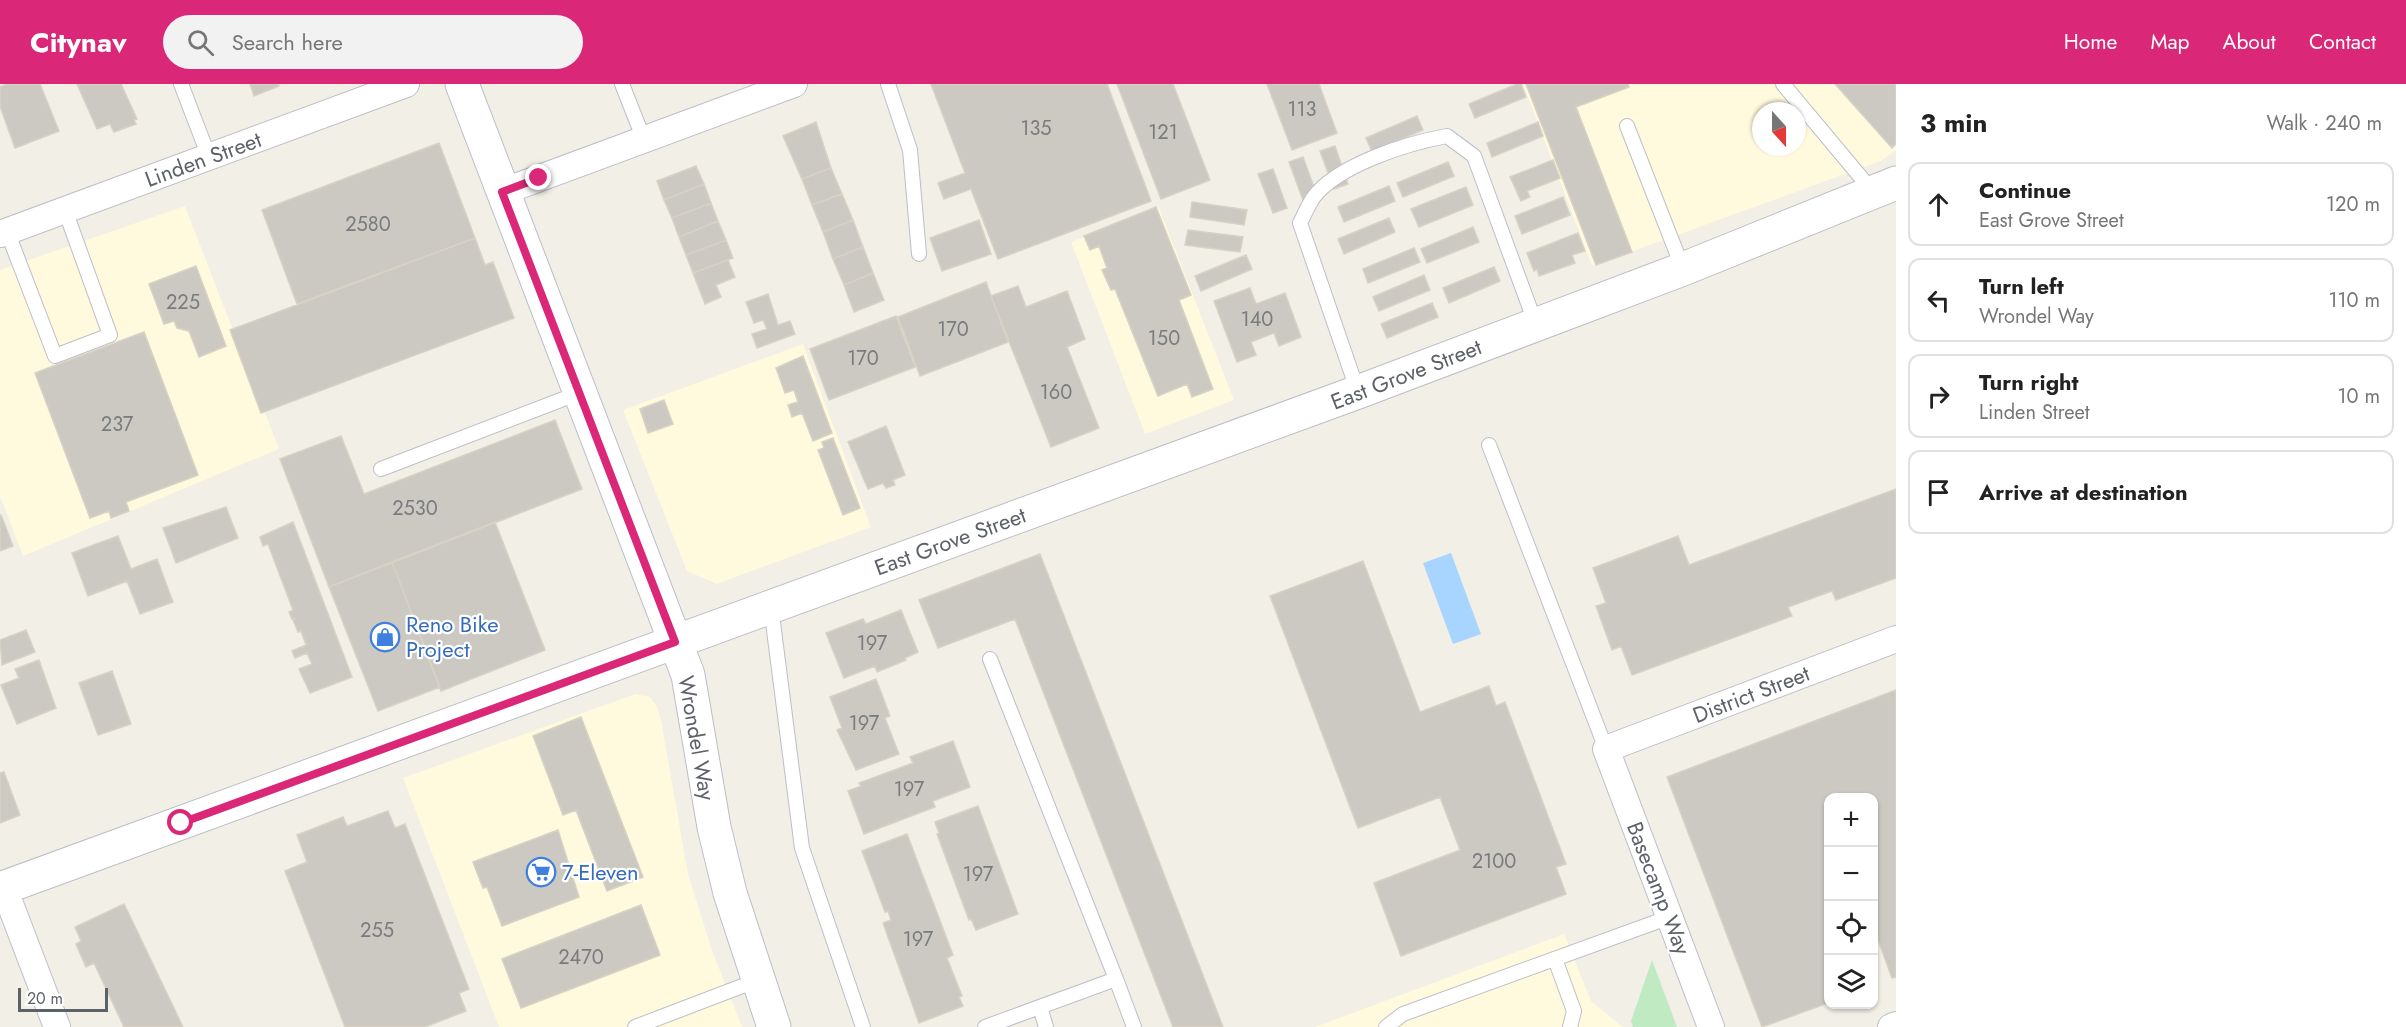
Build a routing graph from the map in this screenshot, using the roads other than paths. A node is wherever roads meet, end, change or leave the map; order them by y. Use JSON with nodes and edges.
{"nodes":[{"id":1,"x":181,"y":84,"type":"edge"},
{"id":2,"x":406,"y":84,"type":"edge"},
{"id":3,"x":462,"y":84,"type":"edge"},
{"id":4,"x":622,"y":84,"type":"edge"},
{"id":5,"x":794,"y":84,"type":"edge"},
{"id":6,"x":888,"y":84,"type":"edge"},
{"id":7,"x":1783,"y":84,"type":"edge"},
{"id":8,"x":1627,"y":126,"type":"dead end"},
{"id":9,"x":645,"y":140,"type":"junction"},
{"id":10,"x":209,"y":157,"type":"junction"},
{"id":11,"x":1885,"y":188,"type":"edge"},
{"id":12,"x":502,"y":192,"type":"junction"},
{"id":13,"x":65,"y":210,"type":"junction"},
{"id":14,"x":3,"y":232,"type":"edge"},
{"id":15,"x":919,"y":254,"type":"dead end"},
{"id":16,"x":1683,"y":269,"type":"junction"},
{"id":17,"x":1536,"y":325,"type":"junction"},
{"id":18,"x":1358,"y":392,"type":"junction"},
{"id":19,"x":579,"y":393,"type":"junction"},
{"id":20,"x":1489,"y":446,"type":"dead end"},
{"id":21,"x":381,"y":468,"type":"dead end"},
{"id":22,"x":771,"y":607,"type":"junction"},
{"id":23,"x":1896,"y":639,"type":"edge"},
{"id":24,"x":675,"y":642,"type":"junction"},
{"id":25,"x":990,"y":659,"type":"dead end"},
{"id":26,"x":1605,"y":749,"type":"junction"},
{"id":27,"x":2,"y":889,"type":"edge"},
{"id":28,"x":1670,"y":917,"type":"junction"},
{"id":29,"x":1555,"y":959,"type":"junction"},
{"id":30,"x":1116,"y":979,"type":"junction"},
{"id":31,"x":758,"y":980,"type":"junction"},
{"id":32,"x":1040,"y":1007,"type":"junction"},
{"id":33,"x":1896,"y":1025,"type":"edge"},
{"id":34,"x":57,"y":1027,"type":"edge"},
{"id":35,"x":635,"y":1027,"type":"edge"},
{"id":36,"x":774,"y":1027,"type":"edge"},
{"id":37,"x":863,"y":1027,"type":"edge"},
{"id":38,"x":985,"y":1027,"type":"edge"},
{"id":39,"x":1046,"y":1027,"type":"edge"},
{"id":40,"x":1134,"y":1027,"type":"edge"},
{"id":41,"x":1386,"y":1027,"type":"edge"},
{"id":42,"x":1570,"y":1027,"type":"edge"},
{"id":43,"x":1712,"y":1027,"type":"edge"},
{"id":44,"x":1892,"y":1027,"type":"edge"}],
"edges":[{"from":1,"to":10,"type":"lane"},
{"from":2,"to":10,"type":"street","name":"Linden Street"},
{"from":3,"to":12,"type":"street","name":"Wrondel Way"},
{"from":4,"to":9,"type":"lane"},
{"from":5,"to":9,"type":"street"},
{"from":6,"to":15,"type":"lane"},
{"from":7,"to":11,"type":"lane"},
{"from":8,"to":16,"type":"lane"},
{"from":9,"to":12,"type":"street"},
{"from":10,"to":13,"type":"street","name":"Linden Street"},
{"from":11,"to":16,"type":"street","name":"East Grove Street"},
{"from":12,"to":19,"type":"street","name":"Wrondel Way"},
{"from":13,"to":14,"type":"street","name":"Linden Street"},
{"from":13,"to":14,"type":"lane"},
{"from":16,"to":17,"type":"street","name":"East Grove Street"},
{"from":17,"to":18,"type":"street","name":"East Grove Street"},
{"from":17,"to":18,"type":"lane"},
{"from":18,"to":22,"type":"street","name":"East Grove Street"},
{"from":19,"to":21,"type":"lane"},
{"from":19,"to":24,"type":"street","name":"Wrondel Way"},
{"from":20,"to":26,"type":"lane"},
{"from":22,"to":24,"type":"street","name":"East Grove Street"},
{"from":22,"to":37,"type":"lane"},
{"from":23,"to":26,"type":"street","name":"District Street"},
{"from":24,"to":27,"type":"street","name":"East Grove Street"},
{"from":24,"to":31,"type":"street","name":"Wrondel Way"},
{"from":25,"to":30,"type":"lane"},
{"from":26,"to":28,"type":"street","name":"Basecamp Way"},
{"from":27,"to":34,"type":"street"},
{"from":28,"to":29,"type":"lane"},
{"from":28,"to":43,"type":"street","name":"Basecamp Way"},
{"from":29,"to":41,"type":"lane"},
{"from":29,"to":42,"type":"lane"},
{"from":30,"to":32,"type":"lane"},
{"from":30,"to":40,"type":"lane"},
{"from":31,"to":35,"type":"lane"},
{"from":31,"to":36,"type":"street","name":"Wrondel Way"},
{"from":32,"to":38,"type":"lane"},
{"from":32,"to":39,"type":"lane"},
{"from":33,"to":44,"type":"street"}]}
